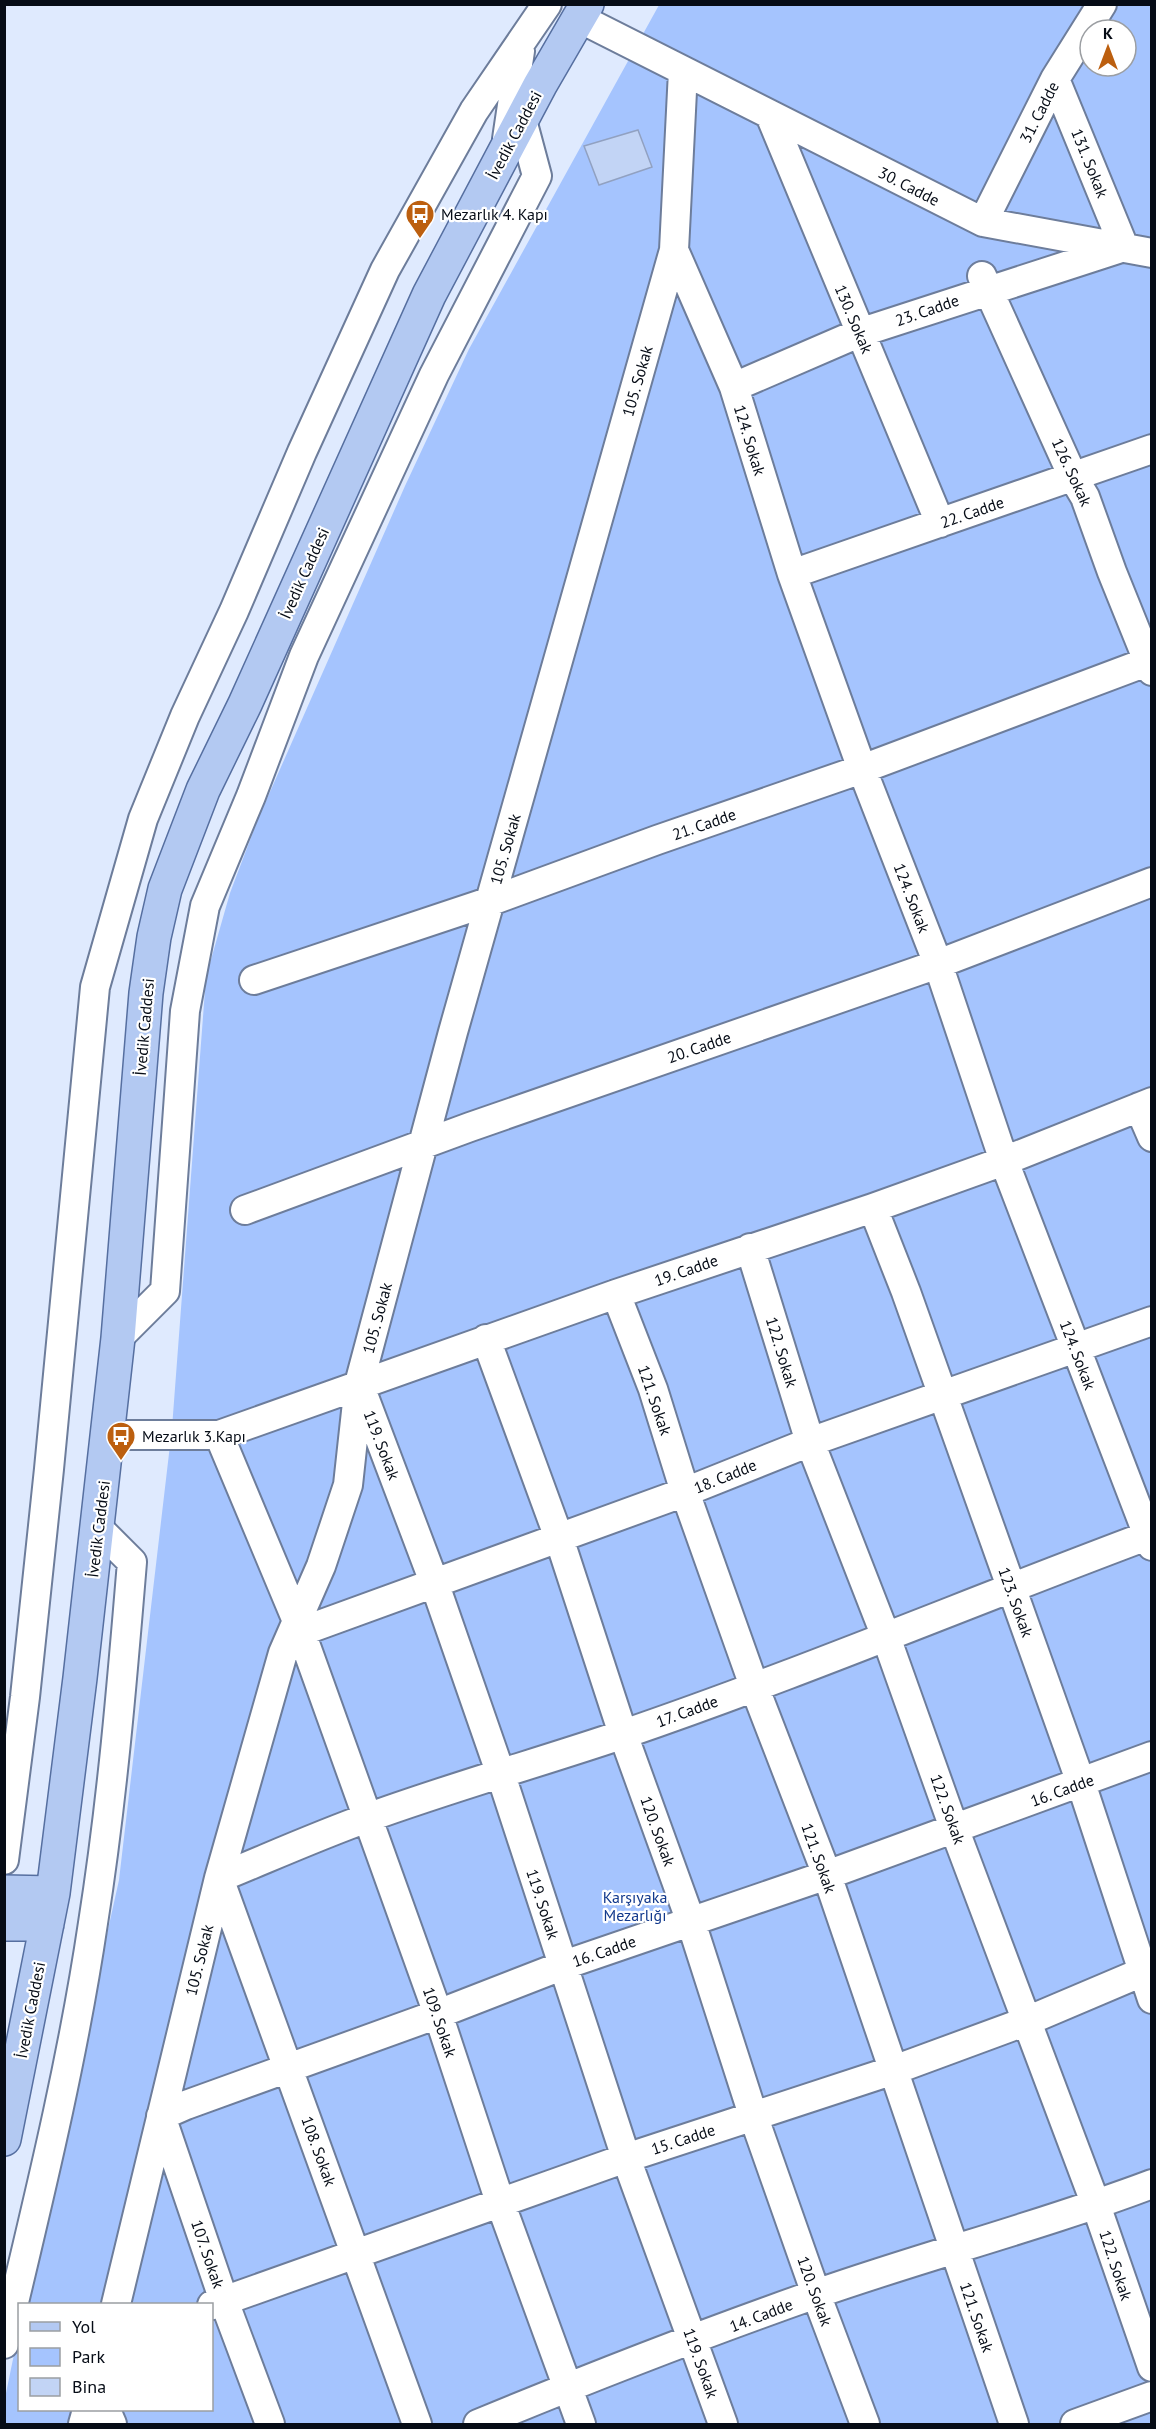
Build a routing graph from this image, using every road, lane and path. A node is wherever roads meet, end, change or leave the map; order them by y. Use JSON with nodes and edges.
{"nodes":[{"id":1,"x":526,"y":4,"type":"edge"},
{"id":2,"x":547,"y":4,"type":"edge"},
{"id":3,"x":1102,"y":4,"type":"edge"},
{"id":4,"x":583,"y":11,"type":"edge"},
{"id":5,"x":521,"y":43,"type":"junction"},
{"id":6,"x":683,"y":71,"type":"junction"},
{"id":7,"x":1055,"y":79,"type":"junction"},
{"id":8,"x":770,"y":115,"type":"junction"},
{"id":9,"x":522,"y":120,"type":"junction"},
{"id":10,"x":505,"y":152,"type":"junction"},
{"id":11,"x":983,"y":222,"type":"junction"},
{"id":12,"x":1152,"y":237,"type":"edge"},
{"id":13,"x":674,"y":250,"type":"junction"},
{"id":14,"x":1138,"y":250,"type":"edge"},
{"id":15,"x":985,"y":283,"type":"junction"},
{"id":16,"x":859,"y":333,"type":"junction"},
{"id":17,"x":734,"y":387,"type":"junction"},
{"id":18,"x":1152,"y":449,"type":"edge"},
{"id":19,"x":1073,"y":477,"type":"junction"},
{"id":20,"x":940,"y":522,"type":"junction"},
{"id":21,"x":792,"y":574,"type":"junction"},
{"id":22,"x":1150,"y":664,"type":"edge"},
{"id":23,"x":862,"y":769,"type":"junction"},
{"id":24,"x":1152,"y":882,"type":"edge"},
{"id":25,"x":490,"y":901,"type":"junction"},
{"id":26,"x":938,"y":964,"type":"junction"},
{"id":27,"x":254,"y":980,"type":"dead end"},
{"id":28,"x":1145,"y":1105,"type":"edge"},
{"id":29,"x":1152,"y":1137,"type":"edge"},
{"id":30,"x":424,"y":1145,"type":"junction"},
{"id":31,"x":1004,"y":1161,"type":"junction"},
{"id":32,"x":873,"y":1208,"type":"junction"},
{"id":33,"x":245,"y":1210,"type":"dead end"},
{"id":34,"x":750,"y":1248,"type":"junction"},
{"id":35,"x":616,"y":1294,"type":"junction"},
{"id":36,"x":1152,"y":1321,"type":"edge"},
{"id":37,"x":118,"y":1338,"type":"junction"},
{"id":38,"x":486,"y":1339,"type":"junction"},
{"id":39,"x":1075,"y":1349,"type":"junction"},
{"id":40,"x":359,"y":1384,"type":"junction"},
{"id":41,"x":942,"y":1395,"type":"junction"},
{"id":42,"x":109,"y":1435,"type":"junction"},
{"id":43,"x":219,"y":1435,"type":"junction"},
{"id":44,"x":810,"y":1442,"type":"junction"},
{"id":45,"x":686,"y":1492,"type":"junction"},
{"id":46,"x":98,"y":1528,"type":"junction"},
{"id":47,"x":560,"y":1538,"type":"junction"},
{"id":48,"x":1150,"y":1538,"type":"edge"},
{"id":49,"x":434,"y":1582,"type":"junction"},
{"id":50,"x":1012,"y":1589,"type":"junction"},
{"id":51,"x":298,"y":1626,"type":"junction"},
{"id":52,"x":886,"y":1637,"type":"junction"},
{"id":53,"x":754,"y":1686,"type":"junction"},
{"id":54,"x":623,"y":1734,"type":"junction"},
{"id":55,"x":1152,"y":1756,"type":"edge"},
{"id":56,"x":500,"y":1772,"type":"junction"},
{"id":57,"x":1081,"y":1783,"type":"junction"},
{"id":58,"x":366,"y":1818,"type":"junction"},
{"id":59,"x":954,"y":1828,"type":"junction"},
{"id":60,"x":4,"y":1860,"type":"edge"},
{"id":61,"x":826,"y":1875,"type":"junction"},
{"id":62,"x":219,"y":1878,"type":"junction"},
{"id":63,"x":4,"y":1892,"type":"edge"},
{"id":64,"x":53,"y":1893,"type":"junction"},
{"id":65,"x":691,"y":1922,"type":"junction"},
{"id":66,"x":4,"y":1924,"type":"edge"},
{"id":67,"x":47,"y":1924,"type":"junction"},
{"id":68,"x":564,"y":1965,"type":"junction"},
{"id":69,"x":1147,"y":1970,"type":"edge"},
{"id":70,"x":1152,"y":1999,"type":"edge"},
{"id":71,"x":438,"y":2014,"type":"junction"},
{"id":72,"x":1027,"y":2021,"type":"junction"},
{"id":73,"x":289,"y":2068,"type":"junction"},
{"id":74,"x":894,"y":2070,"type":"junction"},
{"id":75,"x":753,"y":2115,"type":"junction"},
{"id":76,"x":161,"y":2116,"type":"junction"},
{"id":77,"x":4,"y":2139,"type":"edge"},
{"id":78,"x":626,"y":2158,"type":"junction"},
{"id":79,"x":1152,"y":2184,"type":"edge"},
{"id":80,"x":500,"y":2202,"type":"junction"},
{"id":81,"x":1096,"y":2205,"type":"junction"},
{"id":82,"x":953,"y":2249,"type":"junction"},
{"id":83,"x":356,"y":2254,"type":"junction"},
{"id":84,"x":13,"y":2273,"type":"edge"},
{"id":85,"x":816,"y":2294,"type":"junction"},
{"id":86,"x":116,"y":2303,"type":"edge"},
{"id":87,"x":218,"y":2303,"type":"edge"},
{"id":88,"x":692,"y":2341,"type":"junction"},
{"id":89,"x":4,"y":2344,"type":"edge"},
{"id":90,"x":1152,"y":2367,"type":"edge"},
{"id":91,"x":567,"y":2387,"type":"junction"},
{"id":92,"x":1152,"y":2396,"type":"edge"},
{"id":93,"x":270,"y":2424,"type":"edge"},
{"id":94,"x":417,"y":2424,"type":"edge"},
{"id":95,"x":478,"y":2424,"type":"edge"},
{"id":96,"x":581,"y":2424,"type":"edge"},
{"id":97,"x":723,"y":2424,"type":"edge"},
{"id":98,"x":865,"y":2424,"type":"edge"},
{"id":99,"x":1014,"y":2424,"type":"edge"},
{"id":100,"x":1075,"y":2424,"type":"edge"}],
"edges":[{"from":1,"to":5,"type":"street"},
{"from":2,"to":5,"type":"street"},
{"from":3,"to":7,"type":"street","name":"31. Cadde"},
{"from":4,"to":6,"type":"street","name":"30. Cadde"},
{"from":4,"to":9,"type":"main road","name":"İvedik Caddesi"},
{"from":5,"to":10,"type":"street"},
{"from":5,"to":60,"type":"street"},
{"from":6,"to":8,"type":"street","name":"30. Cadde"},
{"from":6,"to":13,"type":"street","name":"105. Sokak"},
{"from":7,"to":11,"type":"street","name":"31. Cadde"},
{"from":7,"to":14,"type":"street","name":"131. Sokak"},
{"from":8,"to":11,"type":"street","name":"30. Cadde"},
{"from":8,"to":16,"type":"street","name":"130. Sokak"},
{"from":9,"to":10,"type":"main road","name":"İvedik Caddesi"},
{"from":9,"to":37,"type":"street"},
{"from":10,"to":37,"type":"main road","name":"İvedik Caddesi"},
{"from":11,"to":14,"type":"street","name":"30. Cadde"},
{"from":12,"to":14,"type":"street","name":"23. Cadde"},
{"from":13,"to":17,"type":"street","name":"124. Sokak"},
{"from":13,"to":25,"type":"street","name":"105. Sokak"},
{"from":14,"to":15,"type":"street","name":"23. Cadde"},
{"from":15,"to":16,"type":"street","name":"23. Cadde"},
{"from":15,"to":19,"type":"street","name":"126. Sokak"},
{"from":16,"to":17,"type":"street","name":"23. Cadde"},
{"from":16,"to":20,"type":"street","name":"130. Sokak"},
{"from":17,"to":21,"type":"street","name":"124. Sokak"},
{"from":18,"to":19,"type":"street","name":"22. Cadde"},
{"from":19,"to":20,"type":"street","name":"22. Cadde"},
{"from":19,"to":22,"type":"street","name":"126. Sokak"},
{"from":20,"to":21,"type":"street","name":"22. Cadde"},
{"from":21,"to":23,"type":"street","name":"124. Sokak"},
{"from":22,"to":23,"type":"street","name":"21. Cadde"},
{"from":23,"to":25,"type":"street","name":"21. Cadde"},
{"from":23,"to":26,"type":"street","name":"124. Sokak"},
{"from":24,"to":26,"type":"street","name":"20. Cadde"},
{"from":25,"to":27,"type":"street","name":"21. Cadde"},
{"from":25,"to":30,"type":"street","name":"105. Sokak"},
{"from":26,"to":30,"type":"street","name":"20. Cadde"},
{"from":26,"to":31,"type":"street","name":"124. Sokak"},
{"from":28,"to":29,"type":"street"},
{"from":28,"to":31,"type":"street","name":"19. Cadde"},
{"from":30,"to":33,"type":"street","name":"20. Cadde"},
{"from":30,"to":40,"type":"street","name":"105. Sokak"},
{"from":31,"to":32,"type":"street","name":"19. Cadde"},
{"from":31,"to":39,"type":"street","name":"124. Sokak"},
{"from":32,"to":34,"type":"street","name":"19. Cadde"},
{"from":32,"to":41,"type":"street","name":"123. Sokak"},
{"from":34,"to":35,"type":"street","name":"19. Cadde"},
{"from":34,"to":44,"type":"street","name":"122. Sokak"},
{"from":35,"to":38,"type":"street","name":"19. Cadde"},
{"from":35,"to":45,"type":"street","name":"121. Sokak"},
{"from":36,"to":39,"type":"street","name":"18. Cadde"},
{"from":37,"to":42,"type":"main road","name":"İvedik Caddesi"},
{"from":38,"to":40,"type":"street","name":"19. Cadde"},
{"from":38,"to":47,"type":"street","name":"120. Sokak"},
{"from":39,"to":41,"type":"street","name":"18. Cadde"},
{"from":39,"to":48,"type":"street","name":"124. Sokak"},
{"from":40,"to":43,"type":"street","name":"19. Cadde"},
{"from":40,"to":49,"type":"street","name":"119. Sokak"},
{"from":40,"to":51,"type":"street","name":"105. Sokak"},
{"from":41,"to":44,"type":"street","name":"18. Cadde"},
{"from":41,"to":50,"type":"street","name":"123. Sokak"},
{"from":42,"to":43,"type":"street"},
{"from":42,"to":46,"type":"main road","name":"İvedik Caddesi"},
{"from":43,"to":51,"type":"street"},
{"from":44,"to":45,"type":"street","name":"18. Cadde"},
{"from":44,"to":52,"type":"street","name":"122. Sokak"},
{"from":45,"to":47,"type":"street","name":"18. Cadde"},
{"from":45,"to":53,"type":"street","name":"121. Sokak"},
{"from":46,"to":64,"type":"main road","name":"İvedik Caddesi"},
{"from":46,"to":84,"type":"street"},
{"from":47,"to":49,"type":"street","name":"18. Cadde"},
{"from":47,"to":54,"type":"street","name":"120. Sokak"},
{"from":48,"to":50,"type":"street","name":"17. Cadde"},
{"from":49,"to":51,"type":"street","name":"18. Cadde"},
{"from":49,"to":56,"type":"street","name":"119. Sokak"},
{"from":50,"to":52,"type":"street","name":"17. Cadde"},
{"from":50,"to":57,"type":"street","name":"123. Sokak"},
{"from":51,"to":58,"type":"street","name":"109. Sokak"},
{"from":51,"to":62,"type":"street","name":"105. Sokak"},
{"from":52,"to":53,"type":"street","name":"17. Cadde"},
{"from":52,"to":59,"type":"street","name":"122. Sokak"},
{"from":53,"to":54,"type":"street","name":"17. Cadde"},
{"from":53,"to":61,"type":"street","name":"121. Sokak"},
{"from":54,"to":56,"type":"street","name":"17. Cadde"},
{"from":54,"to":65,"type":"street","name":"120. Sokak"},
{"from":55,"to":57,"type":"street","name":"16. Cadde"},
{"from":56,"to":58,"type":"street","name":"17. Cadde"},
{"from":56,"to":68,"type":"street","name":"119. Sokak"},
{"from":57,"to":59,"type":"street","name":"16. Cadde"},
{"from":57,"to":69,"type":"street","name":"123. Sokak"},
{"from":58,"to":62,"type":"street","name":"17. Cadde"},
{"from":58,"to":71,"type":"street","name":"109. Sokak"},
{"from":59,"to":61,"type":"street","name":"16. Cadde"},
{"from":59,"to":72,"type":"street","name":"122. Sokak"},
{"from":61,"to":65,"type":"street","name":"16. Cadde"},
{"from":61,"to":74,"type":"street","name":"121. Sokak"},
{"from":62,"to":73,"type":"street","name":"108. Sokak"},
{"from":62,"to":76,"type":"street","name":"105. Sokak"},
{"from":63,"to":64,"type":"main road"},
{"from":64,"to":67,"type":"main road","name":"İvedik Caddesi"},
{"from":65,"to":68,"type":"street","name":"16. Cadde"},
{"from":65,"to":75,"type":"street","name":"120. Sokak"},
{"from":66,"to":67,"type":"main road"},
{"from":67,"to":77,"type":"main road","name":"İvedik Caddesi"},
{"from":68,"to":71,"type":"street","name":"16. Cadde"},
{"from":68,"to":78,"type":"street","name":"119. Sokak"},
{"from":69,"to":70,"type":"street","name":"123. Sokak"},
{"from":69,"to":72,"type":"street","name":"15. Cadde"},
{"from":71,"to":73,"type":"street","name":"16. Cadde"},
{"from":71,"to":80,"type":"street","name":"109. Sokak"},
{"from":72,"to":74,"type":"street","name":"15. Cadde"},
{"from":72,"to":81,"type":"street","name":"122. Sokak"},
{"from":73,"to":76,"type":"street","name":"16. Cadde"},
{"from":73,"to":83,"type":"street","name":"108. Sokak"},
{"from":74,"to":75,"type":"street","name":"15. Cadde"},
{"from":74,"to":82,"type":"street","name":"121. Sokak"},
{"from":75,"to":78,"type":"street","name":"15. Cadde"},
{"from":75,"to":85,"type":"street","name":"120. Sokak"},
{"from":76,"to":86,"type":"street","name":"105. Sokak"},
{"from":76,"to":87,"type":"street","name":"107. Sokak"},
{"from":78,"to":80,"type":"street","name":"15. Cadde"},
{"from":78,"to":88,"type":"street","name":"119. Sokak"},
{"from":79,"to":81,"type":"street","name":"14. Cadde"},
{"from":80,"to":83,"type":"street","name":"15. Cadde"},
{"from":80,"to":91,"type":"street","name":"109. Sokak"},
{"from":81,"to":82,"type":"street","name":"14. Cadde"},
{"from":81,"to":90,"type":"street","name":"122. Sokak"},
{"from":82,"to":85,"type":"street","name":"14. Cadde"},
{"from":82,"to":99,"type":"street","name":"121. Sokak"},
{"from":83,"to":87,"type":"street","name":"15. Cadde"},
{"from":83,"to":94,"type":"street","name":"108. Sokak"},
{"from":84,"to":89,"type":"street"},
{"from":85,"to":88,"type":"street","name":"14. Cadde"},
{"from":85,"to":98,"type":"street","name":"120. Sokak"},
{"from":87,"to":93,"type":"street","name":"107. Sokak"},
{"from":88,"to":91,"type":"street","name":"14. Cadde"},
{"from":88,"to":97,"type":"street","name":"119. Sokak"},
{"from":91,"to":95,"type":"street","name":"14. Cadde"},
{"from":91,"to":96,"type":"street","name":"109. Sokak"},
{"from":92,"to":100,"type":"street"}]}
